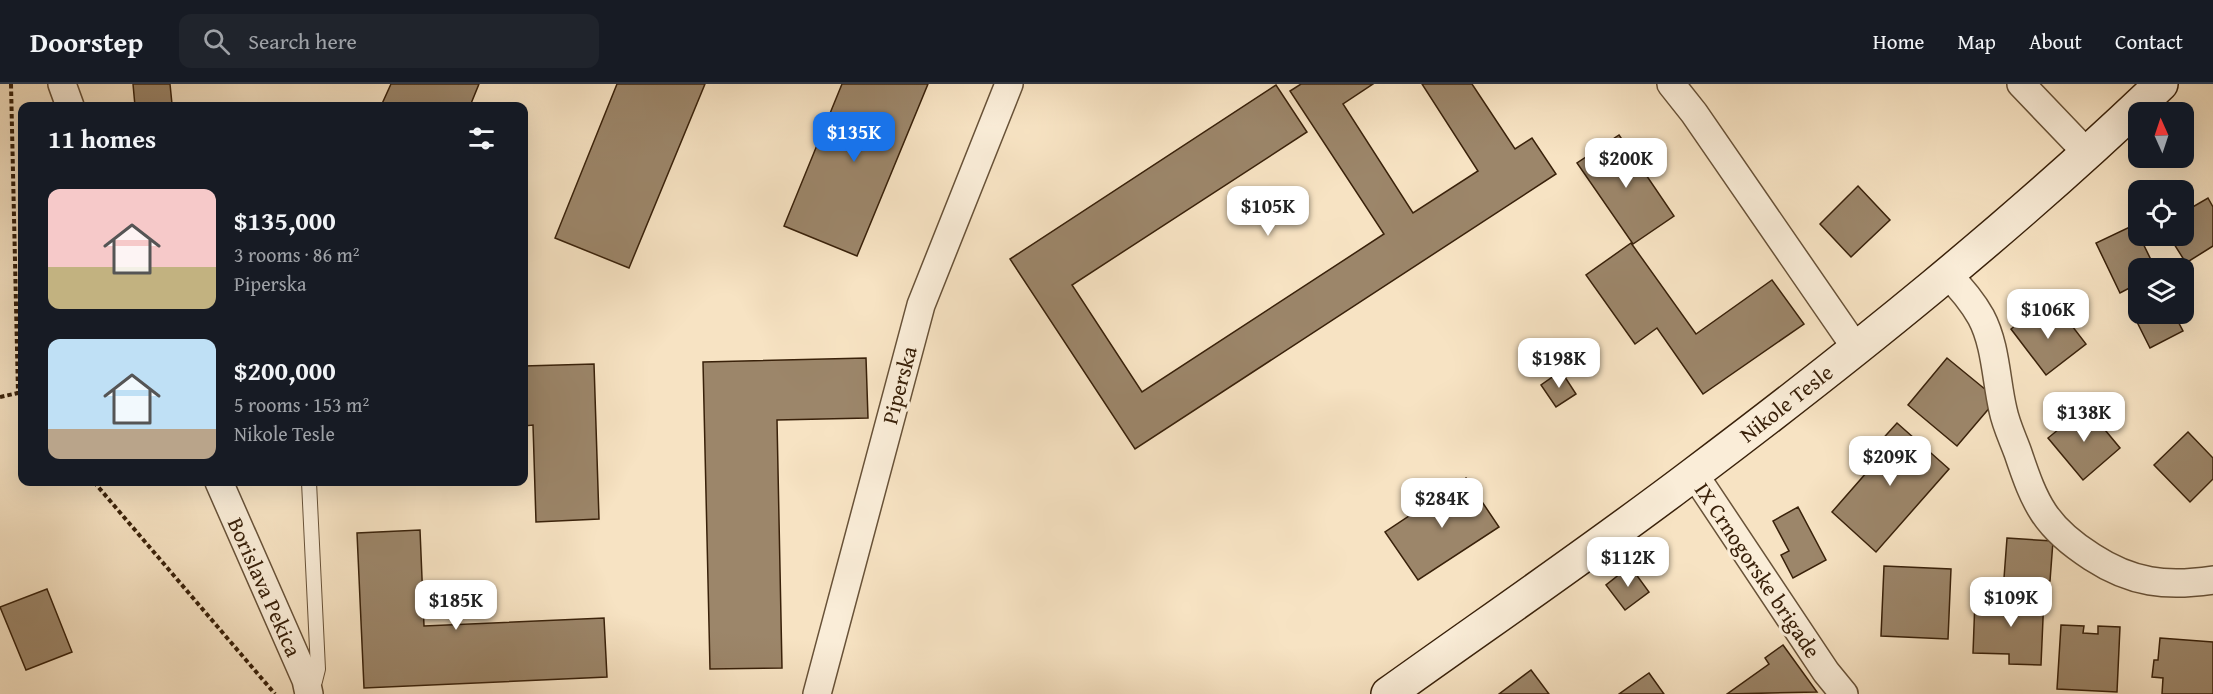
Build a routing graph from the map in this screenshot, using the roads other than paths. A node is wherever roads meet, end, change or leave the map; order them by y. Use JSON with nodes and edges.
{"nodes":[{"id":1,"x":62,"y":84,"type":"edge"},
{"id":2,"x":1009,"y":84,"type":"edge"},
{"id":3,"x":1671,"y":84,"type":"edge"},
{"id":4,"x":2021,"y":84,"type":"edge"},
{"id":5,"x":2161,"y":84,"type":"edge"},
{"id":6,"x":69,"y":102,"type":"edge"},
{"id":7,"x":2088,"y":154,"type":"junction"},
{"id":8,"x":1948,"y":274,"type":"junction"},
{"id":9,"x":1856,"y":348,"type":"junction"},
{"id":10,"x":1694,"y":474,"type":"junction"},
{"id":11,"x":221,"y":486,"type":"edge"},
{"id":12,"x":309,"y":486,"type":"edge"},
{"id":13,"x":2213,"y":580,"type":"edge"},
{"id":14,"x":309,"y":692,"type":"edge"},
{"id":15,"x":817,"y":694,"type":"edge"},
{"id":16,"x":1388,"y":694,"type":"edge"},
{"id":17,"x":1844,"y":694,"type":"edge"}],
"edges":[{"from":1,"to":6,"type":"street"},
{"from":2,"to":15,"type":"street","name":"Piperska"},
{"from":3,"to":9,"type":"street"},
{"from":4,"to":7,"type":"street"},
{"from":5,"to":7,"type":"street","name":"Nikole Tesle"},
{"from":7,"to":8,"type":"street","name":"Nikole Tesle"},
{"from":8,"to":9,"type":"street","name":"Nikole Tesle"},
{"from":8,"to":13,"type":"street"},
{"from":9,"to":10,"type":"street","name":"Nikole Tesle"},
{"from":10,"to":16,"type":"street","name":"Nikole Tesle"},
{"from":10,"to":17,"type":"street","name":"IX Crnogorske brigade"},
{"from":11,"to":14,"type":"street","name":"Borislava Pekica"},
{"from":12,"to":14,"type":"lane"}]}
